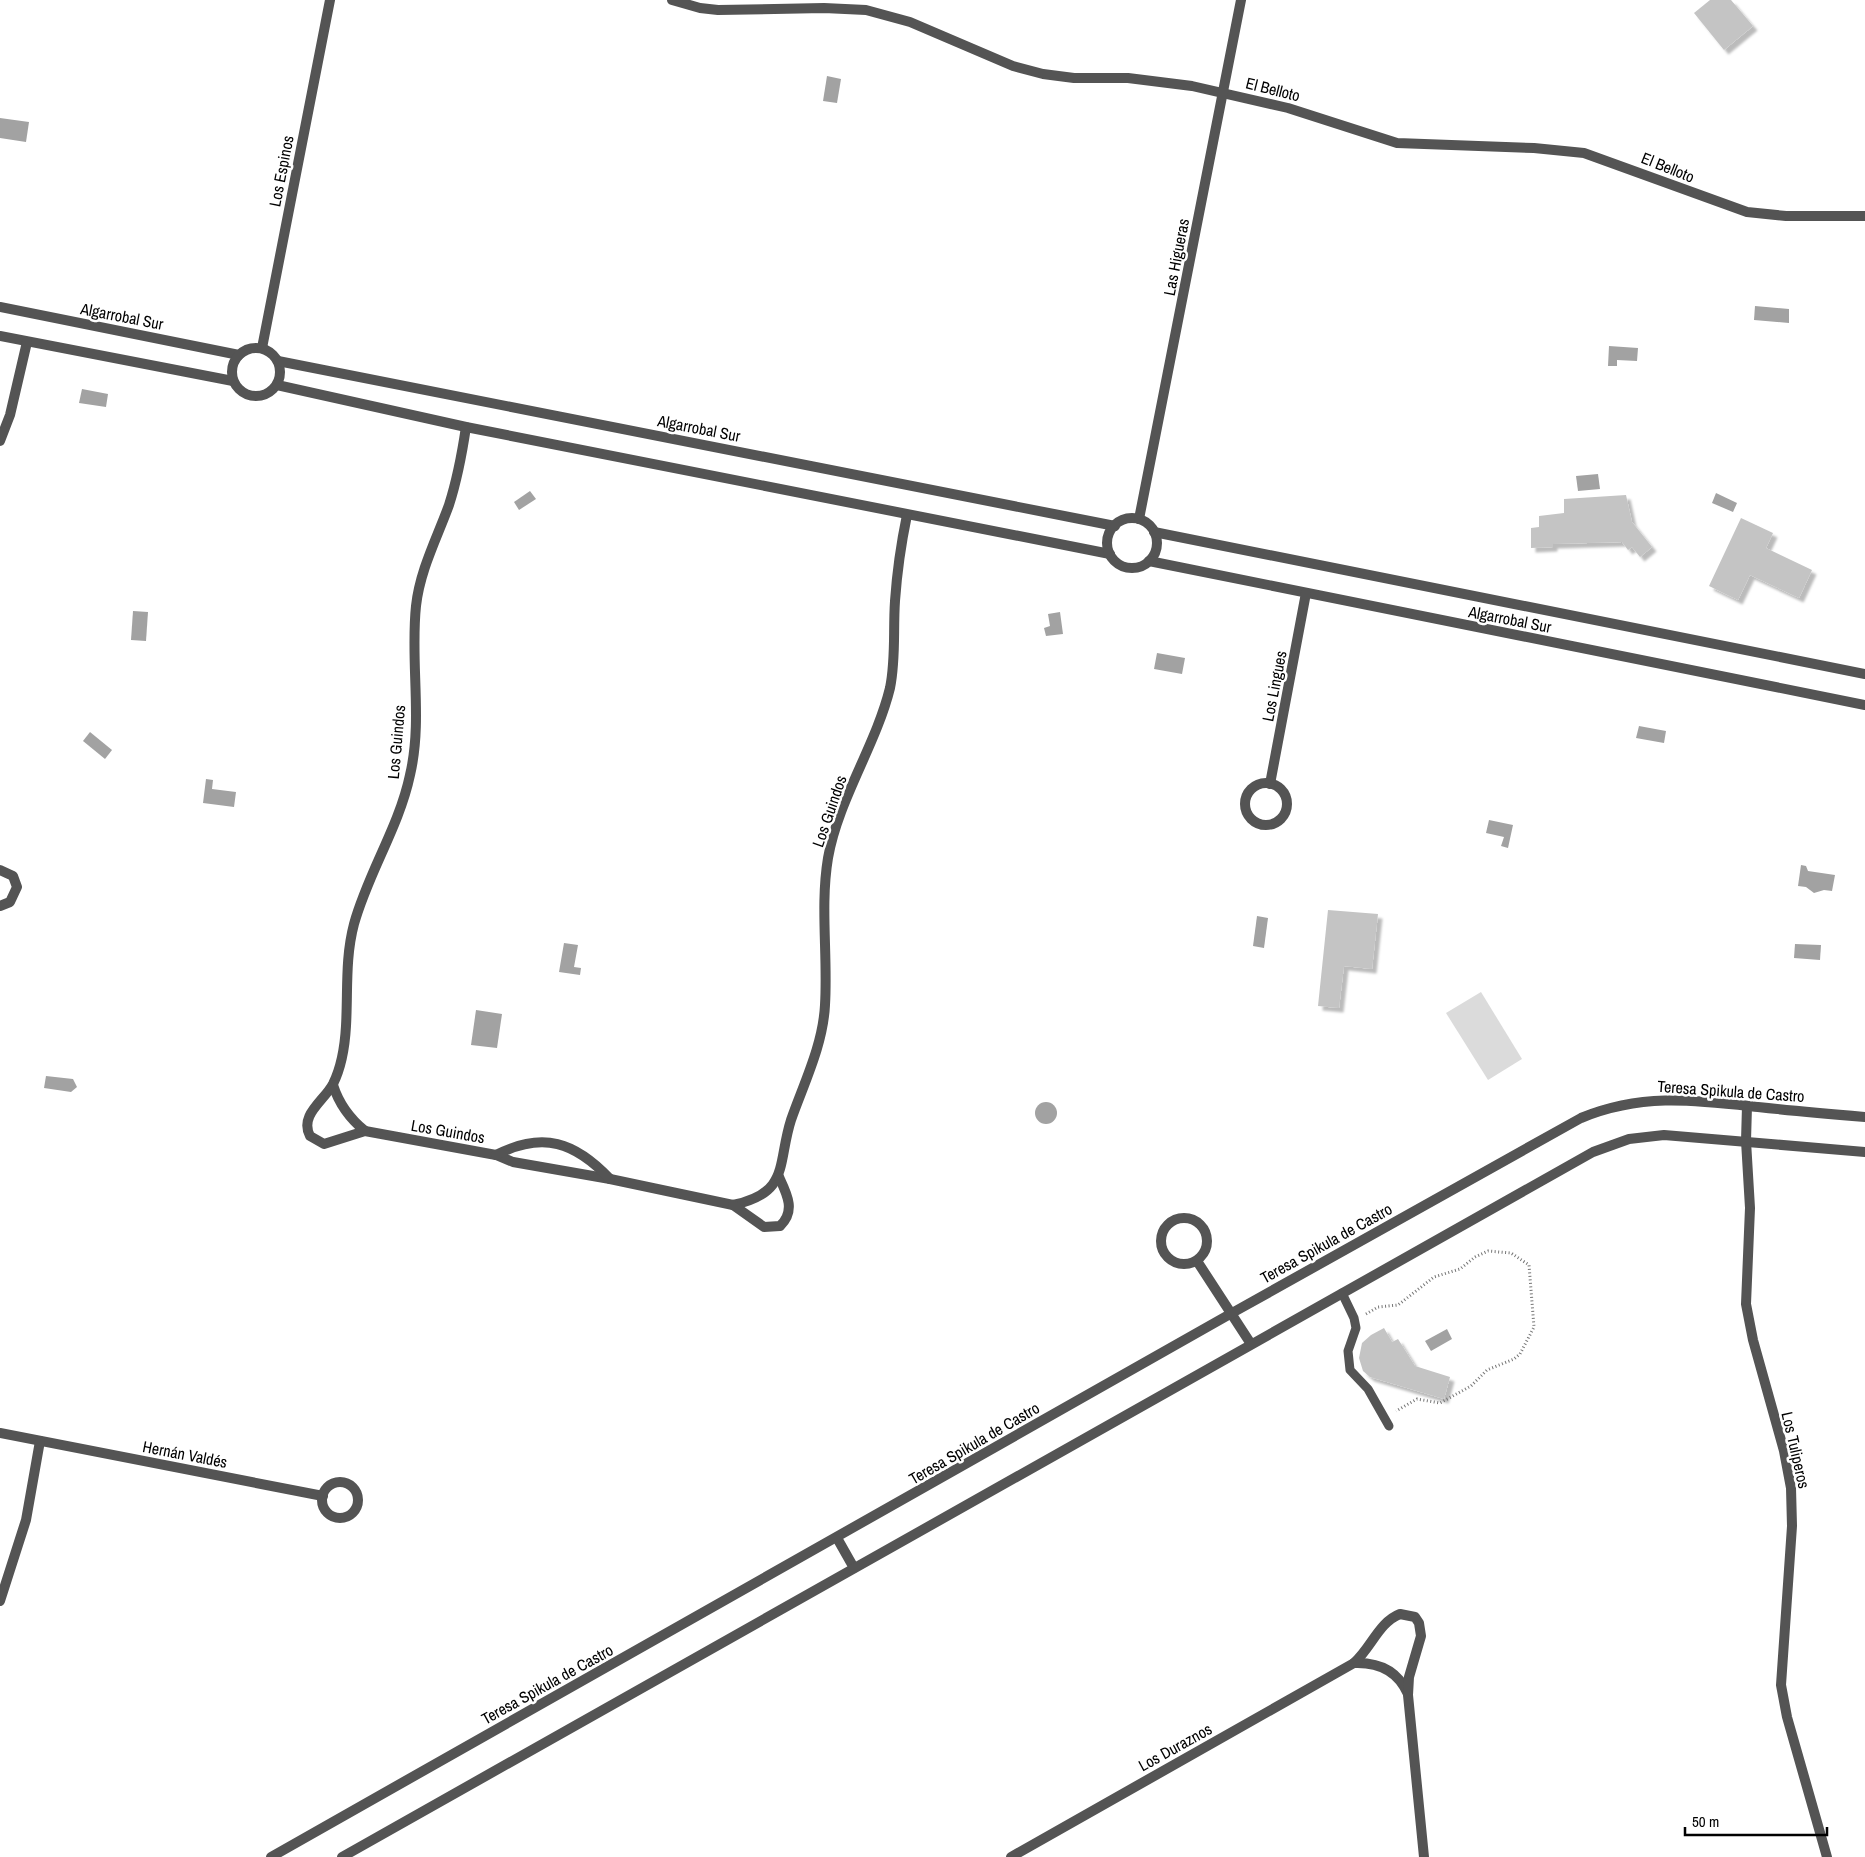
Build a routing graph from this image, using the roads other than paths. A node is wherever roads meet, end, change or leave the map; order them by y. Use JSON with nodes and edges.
{"nodes":[{"id":1,"x":330,"y":0,"type":"edge"},
{"id":2,"x":672,"y":0,"type":"edge"},
{"id":3,"x":1241,"y":0,"type":"edge"},
{"id":4,"x":1223,"y":92,"type":"junction"},
{"id":5,"x":1865,"y":216,"type":"edge"},
{"id":6,"x":0,"y":307,"type":"edge"},
{"id":7,"x":0,"y":336,"type":"edge"},
{"id":8,"x":27,"y":342,"type":"junction"},
{"id":9,"x":262,"y":348,"type":"junction"},
{"id":10,"x":238,"y":354,"type":"junction"},
{"id":11,"x":278,"y":360,"type":"junction"},
{"id":12,"x":233,"y":381,"type":"junction"},
{"id":13,"x":277,"y":385,"type":"junction"},
{"id":14,"x":466,"y":428,"type":"junction"},
{"id":15,"x":0,"y":441,"type":"edge"},
{"id":16,"x":907,"y":515,"type":"junction"},
{"id":17,"x":1139,"y":520,"type":"junction"},
{"id":18,"x":1114,"y":526,"type":"junction"},
{"id":19,"x":1154,"y":532,"type":"junction"},
{"id":20,"x":1110,"y":554,"type":"junction"},
{"id":21,"x":1149,"y":561,"type":"junction"},
{"id":22,"x":1306,"y":593,"type":"junction"},
{"id":23,"x":1865,"y":674,"type":"edge"},
{"id":24,"x":1865,"y":705,"type":"edge"},
{"id":25,"x":1270,"y":784,"type":"junction"},
{"id":26,"x":0,"y":870,"type":"edge"},
{"id":27,"x":0,"y":906,"type":"edge"},
{"id":28,"x":333,"y":1085,"type":"junction"},
{"id":29,"x":1747,"y":1106,"type":"junction"},
{"id":30,"x":1865,"y":1117,"type":"edge"},
{"id":31,"x":365,"y":1131,"type":"junction"},
{"id":32,"x":1746,"y":1141,"type":"junction"},
{"id":33,"x":1865,"y":1152,"type":"edge"},
{"id":34,"x":496,"y":1155,"type":"junction"},
{"id":35,"x":779,"y":1177,"type":"junction"},
{"id":36,"x":610,"y":1179,"type":"junction"},
{"id":37,"x":733,"y":1205,"type":"junction"},
{"id":38,"x":1197,"y":1261,"type":"junction"},
{"id":39,"x":1342,"y":1293,"type":"junction"},
{"id":40,"x":1232,"y":1313,"type":"junction"},
{"id":41,"x":1251,"y":1344,"type":"junction"},
{"id":42,"x":1387,"y":1422,"type":"road end"},
{"id":43,"x":0,"y":1433,"type":"edge"},
{"id":44,"x":40,"y":1441,"type":"junction"},
{"id":45,"x":323,"y":1496,"type":"dead end"},
{"id":46,"x":837,"y":1538,"type":"junction"},
{"id":47,"x":854,"y":1568,"type":"junction"},
{"id":48,"x":0,"y":1601,"type":"edge"},
{"id":49,"x":1354,"y":1663,"type":"junction"},
{"id":50,"x":1408,"y":1695,"type":"junction"},
{"id":51,"x":277,"y":1856,"type":"edge"},
{"id":52,"x":342,"y":1857,"type":"edge"},
{"id":53,"x":1010,"y":1857,"type":"edge"},
{"id":54,"x":1424,"y":1857,"type":"edge"},
{"id":55,"x":1827,"y":1857,"type":"edge"}],
"edges":[{"from":1,"to":9,"type":"street","name":"Los Espinos"},
{"from":2,"to":4,"type":"street","name":"El Belloto"},
{"from":3,"to":4,"type":"street","name":"Las Higueras"},
{"from":4,"to":5,"type":"street","name":"El Belloto"},
{"from":4,"to":17,"type":"street","name":"Las Higueras"},
{"from":6,"to":10,"type":"street","name":"Algarrobal Sur"},
{"from":7,"to":8,"type":"street"},
{"from":8,"to":12,"type":"street"},
{"from":8,"to":15,"type":"street"},
{"from":9,"to":10,"type":"street"},
{"from":9,"to":11,"type":"street"},
{"from":10,"to":12,"type":"street"},
{"from":11,"to":13,"type":"street"},
{"from":11,"to":18,"type":"street","name":"Algarrobal Sur"},
{"from":12,"to":13,"type":"street"},
{"from":13,"to":14,"type":"street"},
{"from":14,"to":16,"type":"street"},
{"from":14,"to":28,"type":"street","name":"Los Guindos"},
{"from":16,"to":20,"type":"street"},
{"from":16,"to":35,"type":"street","name":"Los Guindos"},
{"from":17,"to":18,"type":"street"},
{"from":17,"to":19,"type":"street"},
{"from":18,"to":20,"type":"street"},
{"from":19,"to":21,"type":"street"},
{"from":19,"to":23,"type":"street","name":"Algarrobal Sur"},
{"from":20,"to":21,"type":"street"},
{"from":21,"to":22,"type":"street","name":"Algarrobal Sur"},
{"from":22,"to":24,"type":"street","name":"Algarrobal Sur"},
{"from":22,"to":25,"type":"street","name":"Los Lingues"},
{"from":25,"to":25,"type":"street"},
{"from":26,"to":27,"type":"street"},
{"from":28,"to":31,"type":"street"},
{"from":28,"to":31,"type":"street","name":"Los Guindos"},
{"from":29,"to":30,"type":"street","name":"Teresa Spikula de Castro"},
{"from":29,"to":32,"type":"street","name":"Los Tuliperos"},
{"from":29,"to":40,"type":"street","name":"Teresa Spikula de Castro"},
{"from":31,"to":34,"type":"street","name":"Los Guindos"},
{"from":32,"to":33,"type":"street"},
{"from":32,"to":39,"type":"street"},
{"from":32,"to":55,"type":"street","name":"Los Tuliperos"},
{"from":34,"to":36,"type":"street","name":"Los Guindos"},
{"from":34,"to":36,"type":"street","name":"Los Guindos"},
{"from":35,"to":37,"type":"street"},
{"from":35,"to":37,"type":"street","name":"Los Guindos"},
{"from":36,"to":37,"type":"street","name":"Los Guindos"},
{"from":38,"to":38,"type":"street"},
{"from":38,"to":40,"type":"street"},
{"from":39,"to":41,"type":"street"},
{"from":39,"to":42,"type":"lane"},
{"from":40,"to":41,"type":"street"},
{"from":40,"to":46,"type":"street","name":"Teresa Spikula de Castro"},
{"from":41,"to":47,"type":"street"},
{"from":43,"to":44,"type":"street","name":"Hernán Valdés"},
{"from":44,"to":45,"type":"street","name":"Hernán Valdés"},
{"from":44,"to":48,"type":"street"},
{"from":46,"to":47,"type":"street"},
{"from":46,"to":51,"type":"street","name":"Teresa Spikula de Castro"},
{"from":47,"to":52,"type":"street"},
{"from":49,"to":50,"type":"street","name":"Los Duraznos"},
{"from":49,"to":50,"type":"street","name":"Los Duraznos"},
{"from":49,"to":53,"type":"street","name":"Los Duraznos"},
{"from":50,"to":54,"type":"street","name":"Los Duraznos"}]}
